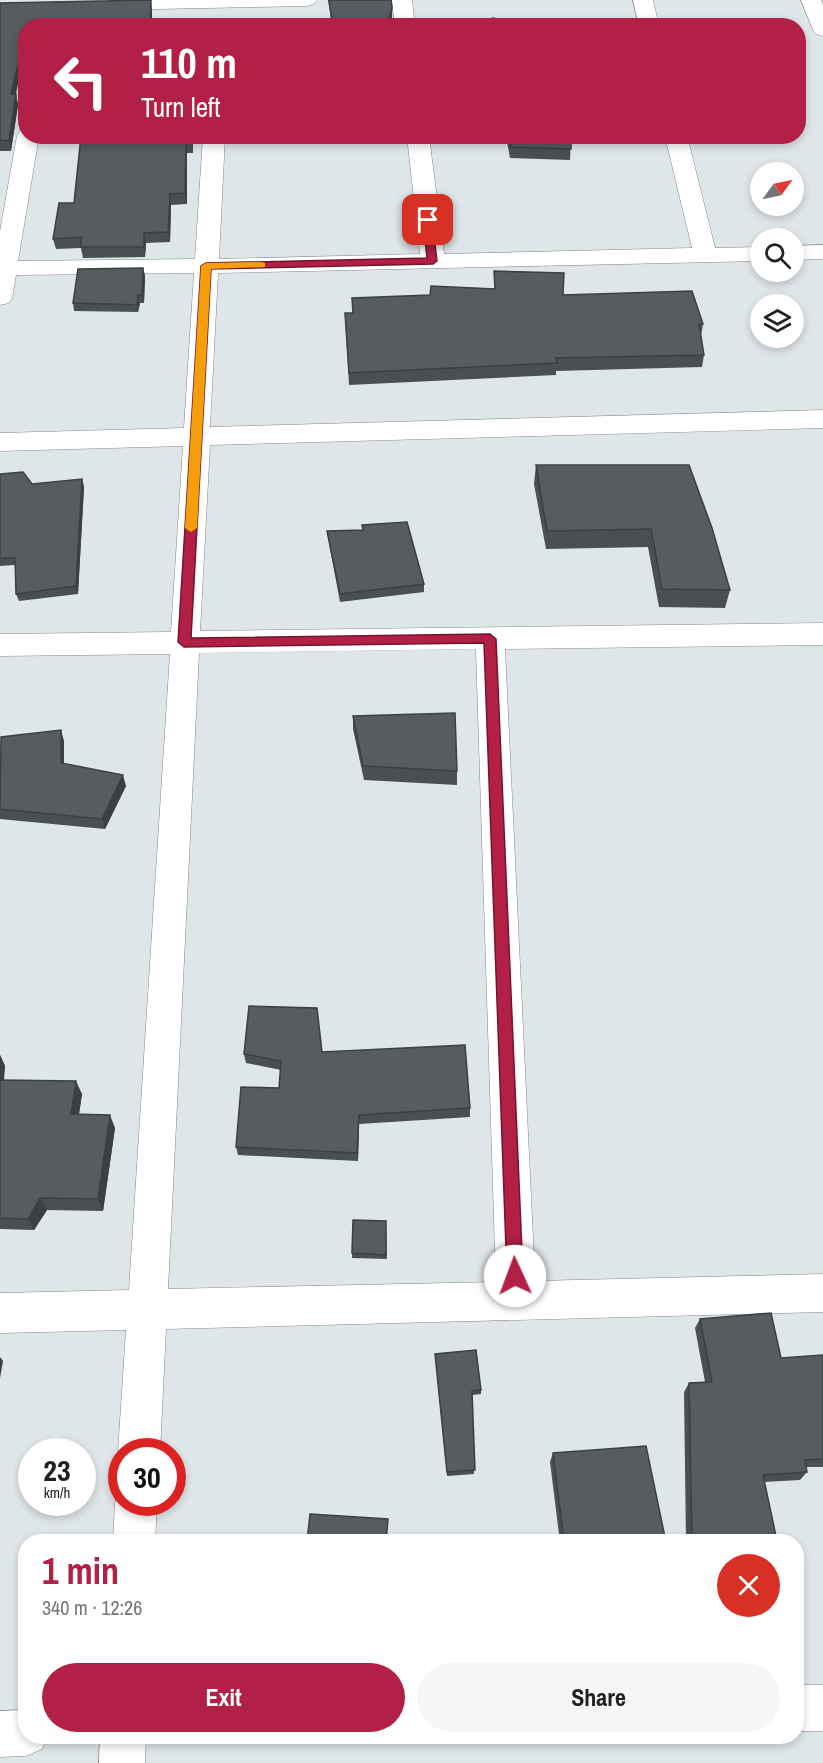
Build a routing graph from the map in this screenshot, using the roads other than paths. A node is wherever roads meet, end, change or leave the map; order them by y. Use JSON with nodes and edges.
{"nodes":[{"id":1,"x":307,"y":0,"type":"edge"},
{"id":2,"x":402,"y":0,"type":"edge"},
{"id":3,"x":643,"y":0,"type":"edge"},
{"id":4,"x":811,"y":0,"type":"edge"},
{"id":5,"x":222,"y":1,"type":"edge"},
{"id":6,"x":86,"y":4,"type":"edge"},
{"id":7,"x":221,"y":18,"type":"edge"},
{"id":8,"x":404,"y":18,"type":"edge"},
{"id":9,"x":647,"y":18,"type":"edge"},
{"id":10,"x":823,"y":30,"type":"edge"},
{"id":11,"x":26,"y":144,"type":"edge"},
{"id":12,"x":214,"y":144,"type":"edge"},
{"id":13,"x":419,"y":144,"type":"edge"},
{"id":14,"x":678,"y":144,"type":"edge"},
{"id":15,"x":823,"y":252,"type":"edge"},
{"id":16,"x":804,"y":253,"type":"edge"},
{"id":17,"x":750,"y":254,"type":"edge"},
{"id":18,"x":705,"y":255,"type":"junction"},
{"id":19,"x":433,"y":261,"type":"junction"},
{"id":20,"x":206,"y":266,"type":"junction"},
{"id":21,"x":3,"y":268,"type":"edge"},
{"id":22,"x":0,"y":298,"type":"edge"},
{"id":23,"x":823,"y":419,"type":"edge"},
{"id":24,"x":196,"y":437,"type":"junction"},
{"id":25,"x":0,"y":442,"type":"edge"},
{"id":26,"x":490,"y":639,"type":"junction"},
{"id":27,"x":821,"y":641,"type":"edge"},
{"id":28,"x":184,"y":642,"type":"junction"},
{"id":29,"x":0,"y":645,"type":"edge"},
{"id":30,"x":823,"y":1293,"type":"edge"},
{"id":31,"x":516,"y":1300,"type":"junction"},
{"id":32,"x":147,"y":1309,"type":"junction"},
{"id":33,"x":0,"y":1313,"type":"edge"},
{"id":34,"x":140,"y":1438,"type":"edge"},
{"id":35,"x":135,"y":1516,"type":"edge"},
{"id":36,"x":134,"y":1534,"type":"edge"},
{"id":37,"x":804,"y":1708,"type":"edge"},
{"id":38,"x":823,"y":1708,"type":"edge"},
{"id":39,"x":18,"y":1733,"type":"edge"},
{"id":40,"x":0,"y":1734,"type":"edge"},
{"id":41,"x":123,"y":1744,"type":"edge"},
{"id":42,"x":122,"y":1763,"type":"edge"}],
"edges":[{"from":1,"to":5,"type":"street"},
{"from":2,"to":8,"type":"street"},
{"from":3,"to":9,"type":"street"},
{"from":4,"to":10,"type":"street"},
{"from":5,"to":6,"type":"street"},
{"from":5,"to":7,"type":"street"},
{"from":11,"to":21,"type":"street"},
{"from":12,"to":20,"type":"street"},
{"from":13,"to":19,"type":"street"},
{"from":14,"to":18,"type":"street"},
{"from":15,"to":16,"type":"street"},
{"from":17,"to":18,"type":"street"},
{"from":18,"to":19,"type":"street"},
{"from":19,"to":20,"type":"street"},
{"from":20,"to":21,"type":"street"},
{"from":20,"to":24,"type":"street"},
{"from":21,"to":22,"type":"street"},
{"from":23,"to":24,"type":"street"},
{"from":24,"to":25,"type":"street"},
{"from":24,"to":28,"type":"street"},
{"from":26,"to":27,"type":"street"},
{"from":26,"to":28,"type":"street"},
{"from":26,"to":31,"type":"street"},
{"from":28,"to":29,"type":"street"},
{"from":28,"to":32,"type":"street"},
{"from":30,"to":31,"type":"street"},
{"from":31,"to":32,"type":"street"},
{"from":32,"to":33,"type":"street"},
{"from":32,"to":34,"type":"street"},
{"from":35,"to":36,"type":"street"},
{"from":37,"to":38,"type":"street"},
{"from":39,"to":40,"type":"street"},
{"from":41,"to":42,"type":"street"}]}
